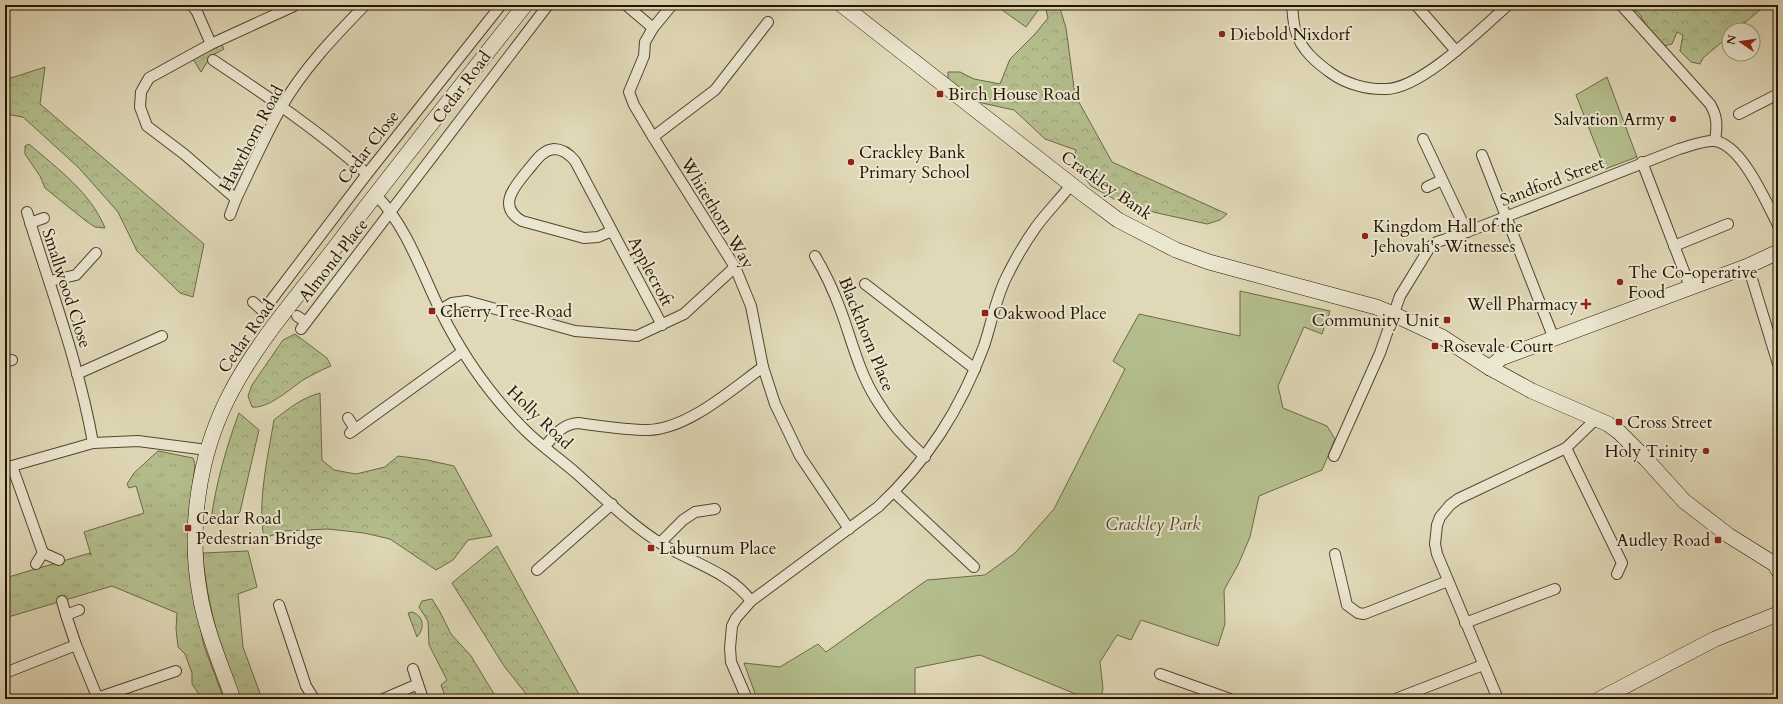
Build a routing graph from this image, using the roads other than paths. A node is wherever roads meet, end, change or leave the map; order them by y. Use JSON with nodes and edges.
{"nodes":[{"id":1,"x":192,"y":5,"type":"edge"},
{"id":2,"x":365,"y":5,"type":"edge"},
{"id":3,"x":501,"y":5,"type":"edge"},
{"id":4,"x":525,"y":5,"type":"edge"},
{"id":5,"x":548,"y":5,"type":"edge"},
{"id":6,"x":626,"y":5,"type":"edge"},
{"id":7,"x":672,"y":5,"type":"edge"},
{"id":8,"x":842,"y":5,"type":"edge"},
{"id":9,"x":1292,"y":5,"type":"edge"},
{"id":10,"x":1416,"y":5,"type":"edge"},
{"id":11,"x":1508,"y":5,"type":"edge"},
{"id":12,"x":1621,"y":5,"type":"edge"},
{"id":13,"x":294,"y":6,"type":"dead end"},
{"id":14,"x":768,"y":22,"type":"dead end"},
{"id":15,"x":652,"y":28,"type":"junction"},
{"id":16,"x":475,"y":38,"type":"junction"},
{"id":17,"x":211,"y":44,"type":"junction"},
{"id":18,"x":488,"y":50,"type":"junction"},
{"id":19,"x":1456,"y":51,"type":"junction"},
{"id":20,"x":220,"y":62,"type":"dead end"},
{"id":21,"x":1778,"y":94,"type":"edge"},
{"id":22,"x":282,"y":106,"type":"junction"},
{"id":23,"x":1739,"y":114,"type":"dead end"},
{"id":24,"x":653,"y":137,"type":"junction"},
{"id":25,"x":1423,"y":139,"type":"dead end"},
{"id":26,"x":1715,"y":141,"type":"junction"},
{"id":27,"x":1482,"y":154,"type":"dead end"},
{"id":28,"x":1642,"y":162,"type":"junction"},
{"id":29,"x":367,"y":174,"type":"junction"},
{"id":30,"x":1442,"y":180,"type":"junction"},
{"id":31,"x":1071,"y":185,"type":"junction"},
{"id":32,"x":1427,"y":187,"type":"dead end"},
{"id":33,"x":376,"y":195,"type":"junction"},
{"id":34,"x":236,"y":199,"type":"junction"},
{"id":35,"x":27,"y":212,"type":"dead end"},
{"id":36,"x":390,"y":212,"type":"junction"},
{"id":37,"x":230,"y":215,"type":"dead end"},
{"id":38,"x":1506,"y":216,"type":"junction"},
{"id":39,"x":44,"y":218,"type":"dead end"},
{"id":40,"x":30,"y":223,"type":"junction"},
{"id":41,"x":1728,"y":224,"type":"dead end"},
{"id":42,"x":1778,"y":224,"type":"edge"},
{"id":43,"x":612,"y":231,"type":"junction"},
{"id":44,"x":1467,"y":232,"type":"junction"},
{"id":45,"x":1674,"y":246,"type":"junction"},
{"id":46,"x":1778,"y":252,"type":"edge"},
{"id":47,"x":96,"y":253,"type":"dead end"},
{"id":48,"x":815,"y":256,"type":"dead end"},
{"id":49,"x":1748,"y":266,"type":"junction"},
{"id":50,"x":735,"y":267,"type":"junction"},
{"id":51,"x":50,"y":281,"type":"junction"},
{"id":52,"x":865,"y":284,"type":"dead end"},
{"id":53,"x":1690,"y":287,"type":"junction"},
{"id":54,"x":252,"y":302,"type":"dead end"},
{"id":55,"x":263,"y":310,"type":"joint"},
{"id":56,"x":440,"y":310,"type":"junction"},
{"id":57,"x":1393,"y":314,"type":"junction"},
{"id":58,"x":301,"y":322,"type":"dead end"},
{"id":59,"x":662,"y":325,"type":"junction"},
{"id":60,"x":162,"y":336,"type":"dead end"},
{"id":61,"x":1554,"y":339,"type":"junction"},
{"id":62,"x":462,"y":352,"type":"junction"},
{"id":63,"x":1778,"y":364,"type":"edge"},
{"id":64,"x":763,"y":367,"type":"junction"},
{"id":65,"x":1490,"y":368,"type":"junction"},
{"id":66,"x":975,"y":369,"type":"junction"},
{"id":67,"x":77,"y":374,"type":"junction"},
{"id":68,"x":348,"y":418,"type":"dead end"},
{"id":69,"x":1597,"y":418,"type":"junction"},
{"id":70,"x":93,"y":443,"type":"junction"},
{"id":71,"x":545,"y":446,"type":"junction"},
{"id":72,"x":1566,"y":448,"type":"junction"},
{"id":73,"x":207,"y":450,"type":"junction"},
{"id":74,"x":1334,"y":456,"type":"dead end"},
{"id":75,"x":925,"y":457,"type":"junction"},
{"id":76,"x":9,"y":467,"type":"edge"},
{"id":77,"x":894,"y":492,"type":"junction"},
{"id":78,"x":612,"y":504,"type":"junction"},
{"id":79,"x":715,"y":509,"type":"dead end"},
{"id":80,"x":849,"y":529,"type":"junction"},
{"id":81,"x":660,"y":543,"type":"junction"},
{"id":82,"x":43,"y":553,"type":"junction"},
{"id":83,"x":1335,"y":554,"type":"dead end"},
{"id":84,"x":59,"y":560,"type":"dead end"},
{"id":85,"x":36,"y":564,"type":"dead end"},
{"id":86,"x":974,"y":567,"type":"dead end"},
{"id":87,"x":537,"y":570,"type":"dead end"},
{"id":88,"x":1778,"y":570,"type":"edge"},
{"id":89,"x":1617,"y":574,"type":"dead end"},
{"id":90,"x":1448,"y":581,"type":"junction"},
{"id":91,"x":1555,"y":590,"type":"dead end"},
{"id":92,"x":751,"y":601,"type":"junction"},
{"id":93,"x":62,"y":602,"type":"dead end"},
{"id":94,"x":279,"y":605,"type":"dead end"},
{"id":95,"x":79,"y":610,"type":"dead end"},
{"id":96,"x":1778,"y":614,"type":"edge"},
{"id":97,"x":66,"y":615,"type":"junction"},
{"id":98,"x":1465,"y":623,"type":"junction"},
{"id":99,"x":76,"y":645,"type":"junction"},
{"id":100,"x":1483,"y":665,"type":"junction"},
{"id":101,"x":413,"y":669,"type":"dead end"},
{"id":102,"x":176,"y":671,"type":"dead end"},
{"id":103,"x":5,"y":673,"type":"edge"},
{"id":104,"x":1160,"y":674,"type":"dead end"},
{"id":105,"x":418,"y":684,"type":"junction"},
{"id":106,"x":97,"y":698,"type":"edge"},
{"id":107,"x":1398,"y":698,"type":"dead end"},
{"id":108,"x":233,"y":699,"type":"edge"},
{"id":109,"x":314,"y":699,"type":"edge"},
{"id":110,"x":383,"y":699,"type":"edge"},
{"id":111,"x":423,"y":699,"type":"edge"},
{"id":112,"x":747,"y":699,"type":"edge"},
{"id":113,"x":1230,"y":699,"type":"edge"},
{"id":114,"x":1498,"y":699,"type":"edge"},
{"id":115,"x":1600,"y":699,"type":"edge"}],
"edges":[{"from":1,"to":17,"type":"street"},
{"from":2,"to":22,"type":"street","name":"Hawthorn Road"},
{"from":3,"to":16,"type":"street","name":"Cedar Close"},
{"from":4,"to":18,"type":"street","name":"Cedar Road"},
{"from":5,"to":36,"type":"street","name":"Cedar Road"},
{"from":6,"to":15,"type":"street"},
{"from":7,"to":15,"type":"street","name":"Whitethorn Way"},
{"from":8,"to":31,"type":"street","name":"Crackley Bank"},
{"from":9,"to":19,"type":"street"},
{"from":10,"to":19,"type":"street"},
{"from":11,"to":19,"type":"street"},
{"from":12,"to":26,"type":"street"},
{"from":13,"to":17,"type":"street"},
{"from":14,"to":24,"type":"street"},
{"from":15,"to":24,"type":"street","name":"Whitethorn Way"},
{"from":16,"to":18,"type":"street","name":"Cedar Road"},
{"from":16,"to":29,"type":"street","name":"Cedar Close"},
{"from":17,"to":34,"type":"street"},
{"from":18,"to":33,"type":"street","name":"Cedar Road"},
{"from":20,"to":22,"type":"street"},
{"from":21,"to":23,"type":"street"},
{"from":22,"to":29,"type":"street"},
{"from":22,"to":34,"type":"street","name":"Hawthorn Road"},
{"from":24,"to":50,"type":"street","name":"Whitethorn Way"},
{"from":25,"to":30,"type":"street"},
{"from":26,"to":28,"type":"street","name":"Sandford Street"},
{"from":26,"to":42,"type":"street"},
{"from":27,"to":38,"type":"street"},
{"from":28,"to":38,"type":"street","name":"Sandford Street"},
{"from":28,"to":45,"type":"street"},
{"from":29,"to":55,"type":"street","name":"Cedar Close"},
{"from":30,"to":32,"type":"street"},
{"from":30,"to":44,"type":"street"},
{"from":31,"to":57,"type":"street","name":"Crackley Bank"},
{"from":31,"to":66,"type":"street"},
{"from":33,"to":36,"type":"street","name":"Holly Road"},
{"from":33,"to":73,"type":"street","name":"Cedar Road"},
{"from":34,"to":37,"type":"street","name":"Hawthorn Road"},
{"from":35,"to":40,"type":"street","name":"Smallwood Close"},
{"from":36,"to":56,"type":"street","name":"Holly Road"},
{"from":36,"to":58,"type":"street","name":"Almond Place"},
{"from":38,"to":44,"type":"street","name":"Sandford Street"},
{"from":38,"to":61,"type":"street"},
{"from":39,"to":40,"type":"street"},
{"from":40,"to":51,"type":"street","name":"Smallwood Close"},
{"from":41,"to":45,"type":"street"},
{"from":43,"to":43,"type":"street","name":"Applecroft"},
{"from":43,"to":59,"type":"street","name":"Applecroft"},
{"from":44,"to":57,"type":"street","name":"Sandford Street"},
{"from":45,"to":53,"type":"street"},
{"from":46,"to":49,"type":"street"},
{"from":47,"to":51,"type":"street"},
{"from":48,"to":75,"type":"street","name":"Blackthorn Place"},
{"from":49,"to":53,"type":"street"},
{"from":49,"to":63,"type":"street"},
{"from":50,"to":59,"type":"street"},
{"from":50,"to":64,"type":"street","name":"Whitethorn Way"},
{"from":51,"to":67,"type":"street","name":"Smallwood Close"},
{"from":52,"to":66,"type":"street"},
{"from":53,"to":61,"type":"street"},
{"from":54,"to":55,"type":"street","name":"Cedar Road"},
{"from":56,"to":59,"type":"street"},
{"from":56,"to":62,"type":"street","name":"Holly Road"},
{"from":57,"to":65,"type":"street","name":"Crackley Bank"},
{"from":57,"to":74,"type":"street"},
{"from":60,"to":67,"type":"street","name":"Smallwood Close"},
{"from":61,"to":65,"type":"street"},
{"from":62,"to":68,"type":"street"},
{"from":62,"to":71,"type":"street","name":"Holly Road"},
{"from":64,"to":71,"type":"street"},
{"from":64,"to":80,"type":"street","name":"Whitethorn Way"},
{"from":65,"to":69,"type":"street","name":"Crackley Bank"},
{"from":66,"to":75,"type":"street"},
{"from":67,"to":70,"type":"street","name":"Smallwood Close"},
{"from":69,"to":72,"type":"street"},
{"from":69,"to":88,"type":"street","name":"Crackley Bank"},
{"from":70,"to":73,"type":"street"},
{"from":70,"to":76,"type":"street"},
{"from":71,"to":78,"type":"street","name":"Holly Road"},
{"from":72,"to":89,"type":"street"},
{"from":72,"to":90,"type":"street"},
{"from":73,"to":108,"type":"street","name":"Cedar Road"},
{"from":75,"to":77,"type":"street"},
{"from":76,"to":82,"type":"street"},
{"from":77,"to":80,"type":"street"},
{"from":77,"to":86,"type":"street"},
{"from":78,"to":81,"type":"street","name":"Holly Road"},
{"from":78,"to":87,"type":"street"},
{"from":79,"to":81,"type":"street"},
{"from":80,"to":92,"type":"street"},
{"from":81,"to":92,"type":"street","name":"Holly Road"},
{"from":82,"to":84,"type":"street"},
{"from":82,"to":85,"type":"street"},
{"from":83,"to":90,"type":"street"},
{"from":90,"to":98,"type":"street"},
{"from":91,"to":98,"type":"street"},
{"from":92,"to":112,"type":"street"},
{"from":93,"to":97,"type":"street"},
{"from":94,"to":109,"type":"street"},
{"from":95,"to":97,"type":"street"},
{"from":96,"to":115,"type":"street"},
{"from":97,"to":99,"type":"street"},
{"from":98,"to":100,"type":"street"},
{"from":99,"to":103,"type":"street"},
{"from":99,"to":106,"type":"street"},
{"from":100,"to":107,"type":"street"},
{"from":100,"to":114,"type":"street"},
{"from":101,"to":105,"type":"street"},
{"from":102,"to":106,"type":"street"},
{"from":104,"to":113,"type":"street"},
{"from":105,"to":110,"type":"street"},
{"from":105,"to":111,"type":"street"}]}
